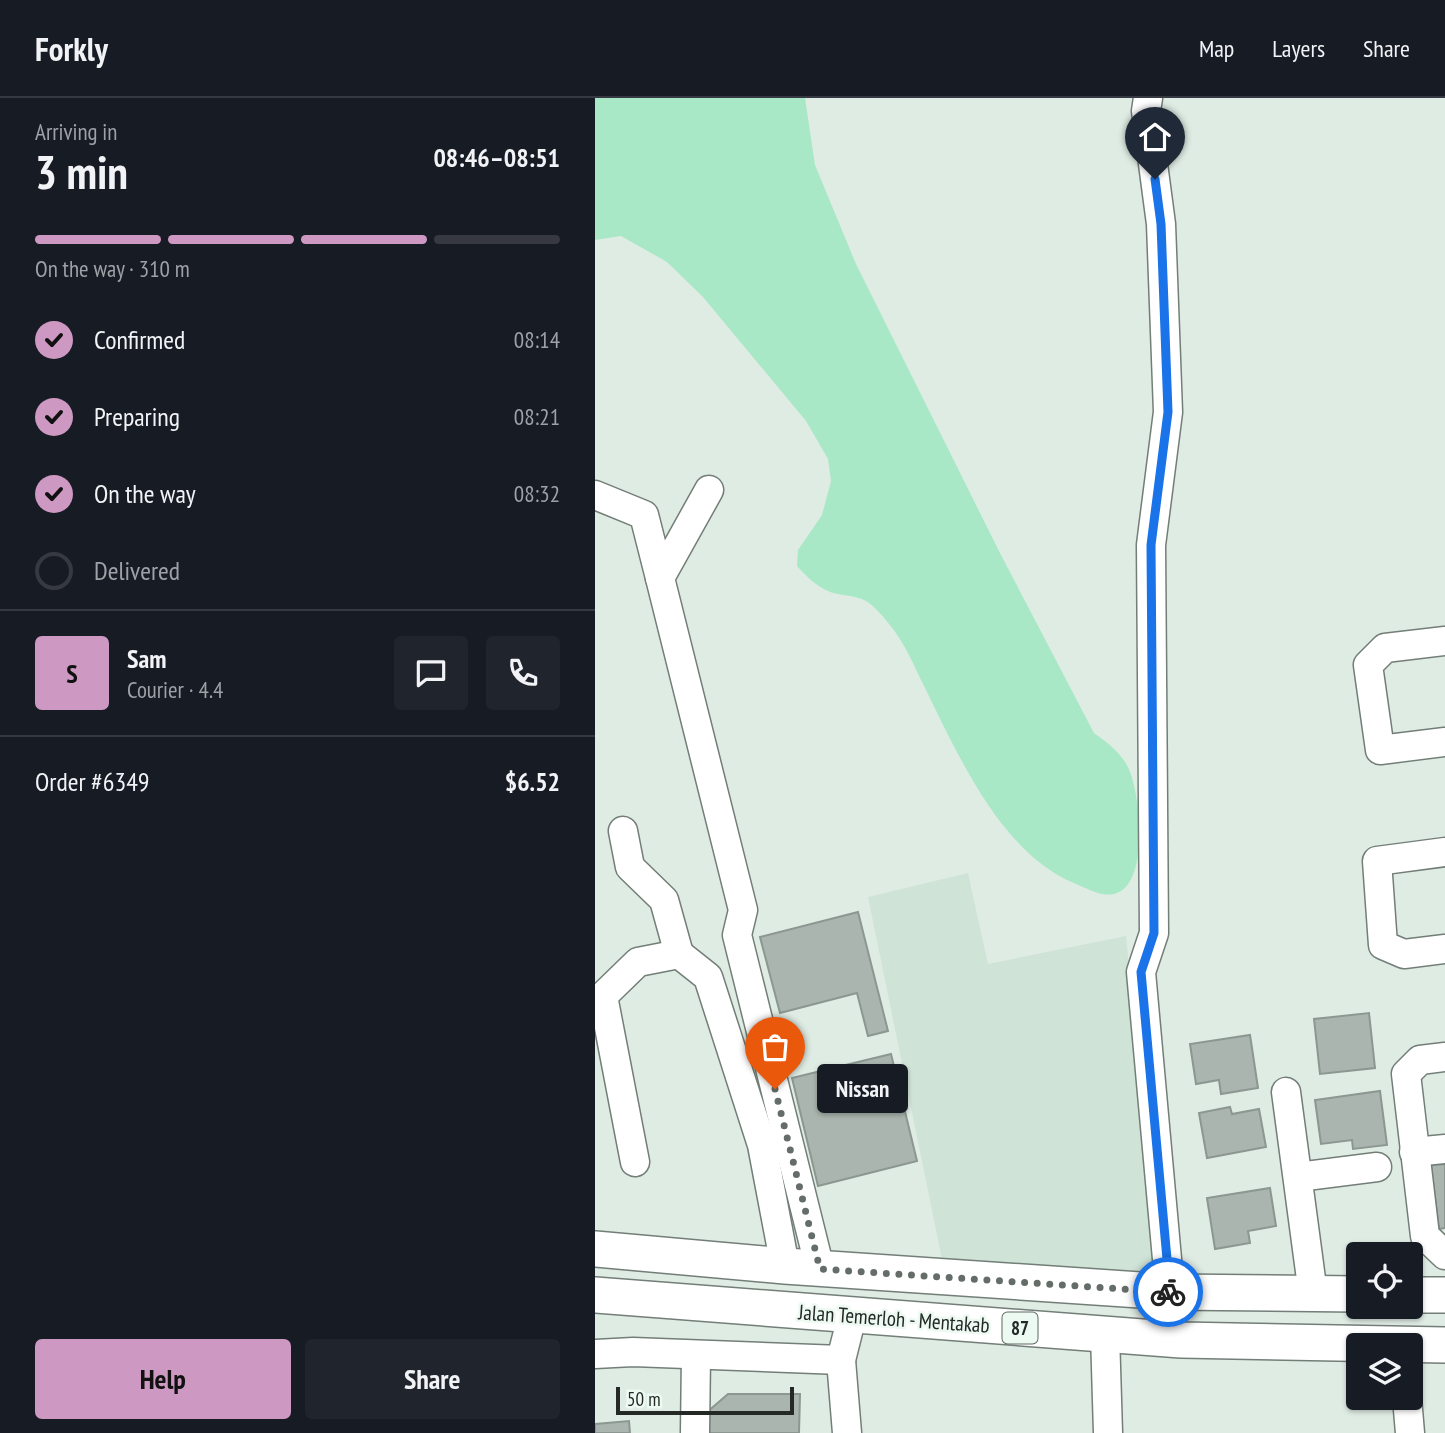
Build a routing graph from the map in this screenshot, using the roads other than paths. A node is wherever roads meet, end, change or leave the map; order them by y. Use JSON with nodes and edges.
{"nodes":[{"id":1,"x":1148,"y":98,"type":"edge"},
{"id":2,"x":709,"y":490,"type":"dead end"},
{"id":3,"x":595,"y":495,"type":"edge"},
{"id":4,"x":660,"y":578,"type":"junction"},
{"id":5,"x":1445,"y":641,"type":"edge"},
{"id":6,"x":1445,"y":742,"type":"edge"},
{"id":7,"x":623,"y":831,"type":"dead end"},
{"id":8,"x":1445,"y":852,"type":"edge"},
{"id":9,"x":1445,"y":949,"type":"edge"},
{"id":10,"x":678,"y":954,"type":"junction"},
{"id":11,"x":599,"y":992,"type":"edge"},
{"id":12,"x":1445,"y":1057,"type":"edge"},
{"id":13,"x":1286,"y":1092,"type":"dead end"},
{"id":14,"x":1445,"y":1149,"type":"edge"},
{"id":15,"x":1414,"y":1152,"type":"junction"},
{"id":16,"x":635,"y":1162,"type":"dead end"},
{"id":17,"x":1377,"y":1167,"type":"dead end"},
{"id":18,"x":1298,"y":1177,"type":"junction"},
{"id":19,"x":595,"y":1249,"type":"edge"},
{"id":20,"x":1445,"y":1255,"type":"edge"},
{"id":21,"x":785,"y":1266,"type":"junction"},
{"id":22,"x":820,"y":1269,"type":"junction"},
{"id":23,"x":1170,"y":1292,"type":"junction"},
{"id":24,"x":1313,"y":1294,"type":"junction"},
{"id":25,"x":1346,"y":1294,"type":"edge"},
{"id":26,"x":595,"y":1295,"type":"edge"},
{"id":27,"x":1423,"y":1295,"type":"edge"},
{"id":28,"x":1445,"y":1295,"type":"edge"},
{"id":29,"x":852,"y":1316,"type":"junction"},
{"id":30,"x":1105,"y":1334,"type":"junction"},
{"id":31,"x":1445,"y":1345,"type":"edge"},
{"id":32,"x":595,"y":1354,"type":"edge"},
{"id":33,"x":696,"y":1355,"type":"junction"},
{"id":34,"x":841,"y":1360,"type":"junction"},
{"id":35,"x":1408,"y":1410,"type":"edge"},
{"id":36,"x":695,"y":1433,"type":"edge"},
{"id":37,"x":847,"y":1433,"type":"edge"},
{"id":38,"x":1108,"y":1433,"type":"edge"},
{"id":39,"x":1410,"y":1433,"type":"edge"}],
"edges":[{"from":1,"to":23,"type":"street"},
{"from":2,"to":4,"type":"street"},
{"from":3,"to":4,"type":"street"},
{"from":4,"to":22,"type":"street"},
{"from":5,"to":6,"type":"street"},
{"from":7,"to":10,"type":"street"},
{"from":8,"to":9,"type":"street"},
{"from":10,"to":11,"type":"street"},
{"from":10,"to":21,"type":"street"},
{"from":11,"to":16,"type":"street"},
{"from":12,"to":15,"type":"street"},
{"from":13,"to":18,"type":"street"},
{"from":14,"to":15,"type":"street"},
{"from":15,"to":20,"type":"street"},
{"from":17,"to":18,"type":"street"},
{"from":18,"to":24,"type":"street"},
{"from":19,"to":21,"type":"main road","number":"87"},
{"from":21,"to":22,"type":"main road","number":"87"},
{"from":22,"to":23,"type":"main road","number":"87"},
{"from":23,"to":24,"type":"main road","number":"87"},
{"from":24,"to":25,"type":"main road","number":"87"},
{"from":26,"to":29,"type":"main road","name":"Jalan Temerloh - Mentakab","number":"87"},
{"from":27,"to":28,"type":"main road"},
{"from":29,"to":30,"type":"main road","name":"Jalan Temerloh - Mentakab","number":"87"},
{"from":29,"to":34,"type":"street"},
{"from":30,"to":31,"type":"main road","name":"Jalan Temerloh - Mentakab","number":"87"},
{"from":30,"to":38,"type":"street"},
{"from":32,"to":33,"type":"street"},
{"from":33,"to":34,"type":"street"},
{"from":33,"to":36,"type":"street"},
{"from":34,"to":37,"type":"street"},
{"from":35,"to":39,"type":"street"}]}
